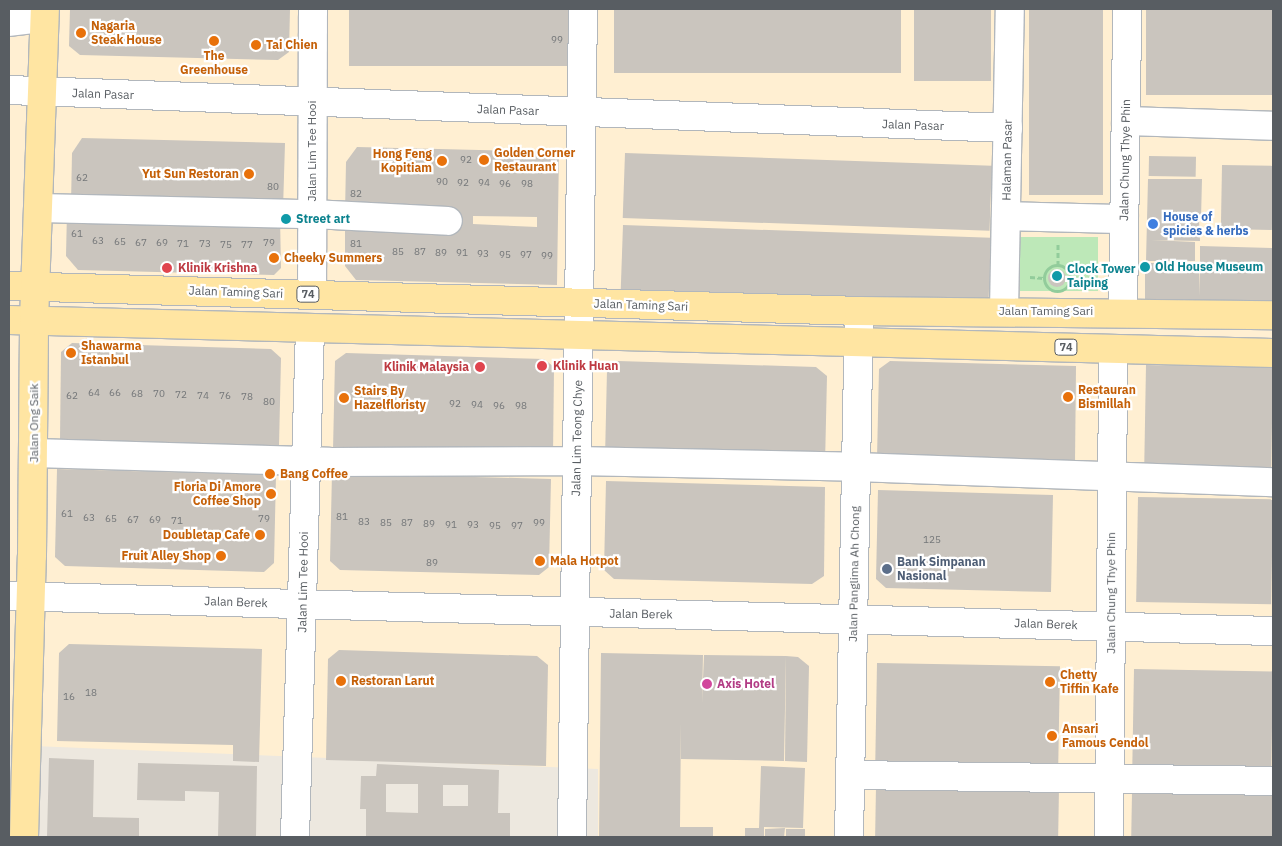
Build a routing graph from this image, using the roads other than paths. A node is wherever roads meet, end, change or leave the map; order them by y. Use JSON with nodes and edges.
{"nodes":[{"id":1,"x":313,"y":9,"type":"edge"},
{"id":2,"x":584,"y":9,"type":"edge"},
{"id":3,"x":1010,"y":9,"type":"edge"},
{"id":4,"x":1127,"y":9,"type":"edge"},
{"id":5,"x":45,"y":14,"type":"edge"},
{"id":6,"x":9,"y":22,"type":"edge"},
{"id":7,"x":9,"y":90,"type":"edge"},
{"id":8,"x":42,"y":91,"type":"junction"},
{"id":9,"x":312,"y":102,"type":"junction"},
{"id":10,"x":582,"y":112,"type":"junction"},
{"id":11,"x":1126,"y":121,"type":"junction"},
{"id":12,"x":1273,"y":126,"type":"edge"},
{"id":13,"x":1008,"y":128,"type":"junction"},
{"id":14,"x":39,"y":208,"type":"junction"},
{"id":15,"x":312,"y":214,"type":"junction"},
{"id":16,"x":1006,"y":216,"type":"junction"},
{"id":17,"x":1124,"y":218,"type":"junction"},
{"id":18,"x":448,"y":221,"type":"dead end"},
{"id":19,"x":9,"y":286,"type":"edge"},
{"id":20,"x":36,"y":286,"type":"junction"},
{"id":21,"x":312,"y":294,"type":"junction"},
{"id":22,"x":579,"y":303,"type":"junction"},
{"id":23,"x":859,"y":311,"type":"junction"},
{"id":24,"x":1004,"y":311,"type":"junction"},
{"id":25,"x":1123,"y":312,"type":"junction"},
{"id":26,"x":1273,"y":315,"type":"edge"},
{"id":27,"x":21,"y":320,"type":"edge"},
{"id":28,"x":310,"y":328,"type":"junction"},
{"id":29,"x":579,"y":335,"type":"junction"},
{"id":30,"x":858,"y":342,"type":"junction"},
{"id":31,"x":1113,"y":348,"type":"junction"},
{"id":32,"x":1273,"y":352,"type":"edge"},
{"id":33,"x":34,"y":453,"type":"junction"},
{"id":34,"x":577,"y":461,"type":"junction"},
{"id":35,"x":307,"y":462,"type":"junction"},
{"id":36,"x":856,"y":467,"type":"junction"},
{"id":37,"x":1112,"y":476,"type":"junction"},
{"id":38,"x":1273,"y":482,"type":"edge"},
{"id":39,"x":20,"y":596,"type":"edge"},
{"id":40,"x":302,"y":604,"type":"junction"},
{"id":41,"x":575,"y":612,"type":"junction"},
{"id":42,"x":853,"y":619,"type":"junction"},
{"id":43,"x":1111,"y":626,"type":"junction"},
{"id":44,"x":1273,"y":631,"type":"edge"},
{"id":45,"x":850,"y":776,"type":"junction"},
{"id":46,"x":1110,"y":779,"type":"junction"},
{"id":47,"x":1273,"y":781,"type":"edge"},
{"id":48,"x":24,"y":837,"type":"edge"},
{"id":49,"x":295,"y":837,"type":"edge"},
{"id":50,"x":572,"y":837,"type":"edge"},
{"id":51,"x":849,"y":837,"type":"edge"},
{"id":52,"x":1109,"y":837,"type":"edge"}],
"edges":[{"from":1,"to":9,"type":"street","name":"Jalan Lim Tee Hooi"},
{"from":2,"to":10,"type":"street","name":"Jalan Lim Teong Chye"},
{"from":3,"to":13,"type":"street","name":"Halaman Pasar"},
{"from":4,"to":11,"type":"street","name":"Jalan Chung Thye Phin"},
{"from":5,"to":6,"type":"street"},
{"from":5,"to":8,"type":"main road","name":"Jalan Ong Saik"},
{"from":7,"to":8,"type":"street","name":"Jalan Pasar"},
{"from":8,"to":9,"type":"street","name":"Jalan Pasar"},
{"from":8,"to":14,"type":"main road","name":"Jalan Ong Saik"},
{"from":9,"to":10,"type":"street","name":"Jalan Pasar"},
{"from":9,"to":15,"type":"street","name":"Jalan Lim Tee Hooi"},
{"from":10,"to":13,"type":"street","name":"Jalan Pasar"},
{"from":10,"to":22,"type":"street","name":"Jalan Lim Teong Chye"},
{"from":11,"to":12,"type":"street"},
{"from":11,"to":17,"type":"street","name":"Jalan Chung Thye Phin"},
{"from":13,"to":16,"type":"street","name":"Halaman Pasar"},
{"from":14,"to":15,"type":"street"},
{"from":14,"to":20,"type":"main road","name":"Jalan Ong Saik"},
{"from":15,"to":18,"type":"street"},
{"from":15,"to":21,"type":"street","name":"Jalan Lim Tee Hooi"},
{"from":16,"to":17,"type":"street"},
{"from":16,"to":24,"type":"street","name":"Halaman Pasar"},
{"from":17,"to":25,"type":"street","name":"Jalan Chung Thye Phin"},
{"from":19,"to":20,"type":"main road","name":"Jalan Taming Sari","number":"74"},
{"from":20,"to":21,"type":"main road","name":"Jalan Taming Sari","number":"74"},
{"from":20,"to":27,"type":"main road","name":"Jalan Ong Saik"},
{"from":21,"to":22,"type":"main road","name":"Jalan Taming Sari","number":"74"},
{"from":22,"to":23,"type":"main road","name":"Jalan Taming Sari","number":"74"},
{"from":22,"to":29,"type":"street","name":"Jalan Lim Teong Chye"},
{"from":23,"to":24,"type":"main road","name":"Jalan Taming Sari","number":"74"},
{"from":23,"to":30,"type":"street","name":"Jalan Panglima Ah Chong"},
{"from":24,"to":25,"type":"main road","name":"Jalan Taming Sari","number":"74"},
{"from":25,"to":26,"type":"main road","name":"Jalan Taming Sari","number":"74"},
{"from":27,"to":28,"type":"main road","number":"74"},
{"from":27,"to":33,"type":"main road","name":"Jalan Ong Saik"},
{"from":28,"to":29,"type":"main road","number":"74"},
{"from":28,"to":35,"type":"street","name":"Jalan Lim Tee Hooi"},
{"from":29,"to":30,"type":"main road","number":"74"},
{"from":29,"to":34,"type":"street","name":"Jalan Lim Teong Chye"},
{"from":30,"to":31,"type":"main road","number":"74"},
{"from":30,"to":36,"type":"street","name":"Jalan Panglima Ah Chong"},
{"from":31,"to":32,"type":"main road","number":"74"},
{"from":31,"to":37,"type":"street","name":"Jalan Chung Thye Phin"},
{"from":33,"to":35,"type":"street"},
{"from":33,"to":39,"type":"main road","name":"Jalan Ong Saik"},
{"from":34,"to":35,"type":"street"},
{"from":34,"to":36,"type":"street"},
{"from":34,"to":41,"type":"street","name":"Jalan Lim Teong Chye"},
{"from":35,"to":40,"type":"street","name":"Jalan Lim Tee Hooi"},
{"from":36,"to":37,"type":"street"},
{"from":36,"to":42,"type":"street","name":"Jalan Panglima Ah Chong"},
{"from":37,"to":38,"type":"street"},
{"from":37,"to":43,"type":"street","name":"Jalan Chung Thye Phin"},
{"from":39,"to":40,"type":"street","name":"Jalan Berek"},
{"from":39,"to":48,"type":"main road","name":"Jalan Ong Saik"},
{"from":40,"to":41,"type":"street","name":"Jalan Berek"},
{"from":40,"to":49,"type":"street","name":"Jalan Lim Tee Hooi"},
{"from":41,"to":42,"type":"street","name":"Jalan Berek"},
{"from":41,"to":50,"type":"street","name":"Jalan Lim Teong Chye"},
{"from":42,"to":43,"type":"street","name":"Jalan Berek"},
{"from":42,"to":45,"type":"street","name":"Jalan Panglima Ah Chong"},
{"from":43,"to":44,"type":"street","name":"Jalan Berek"},
{"from":43,"to":46,"type":"street","name":"Jalan Chung Thye Phin"},
{"from":45,"to":46,"type":"street"},
{"from":45,"to":51,"type":"street","name":"Jalan Panglima Ah Chong"},
{"from":46,"to":47,"type":"street"},
{"from":46,"to":52,"type":"street","name":"Jalan Chung Thye Phin"}]}
